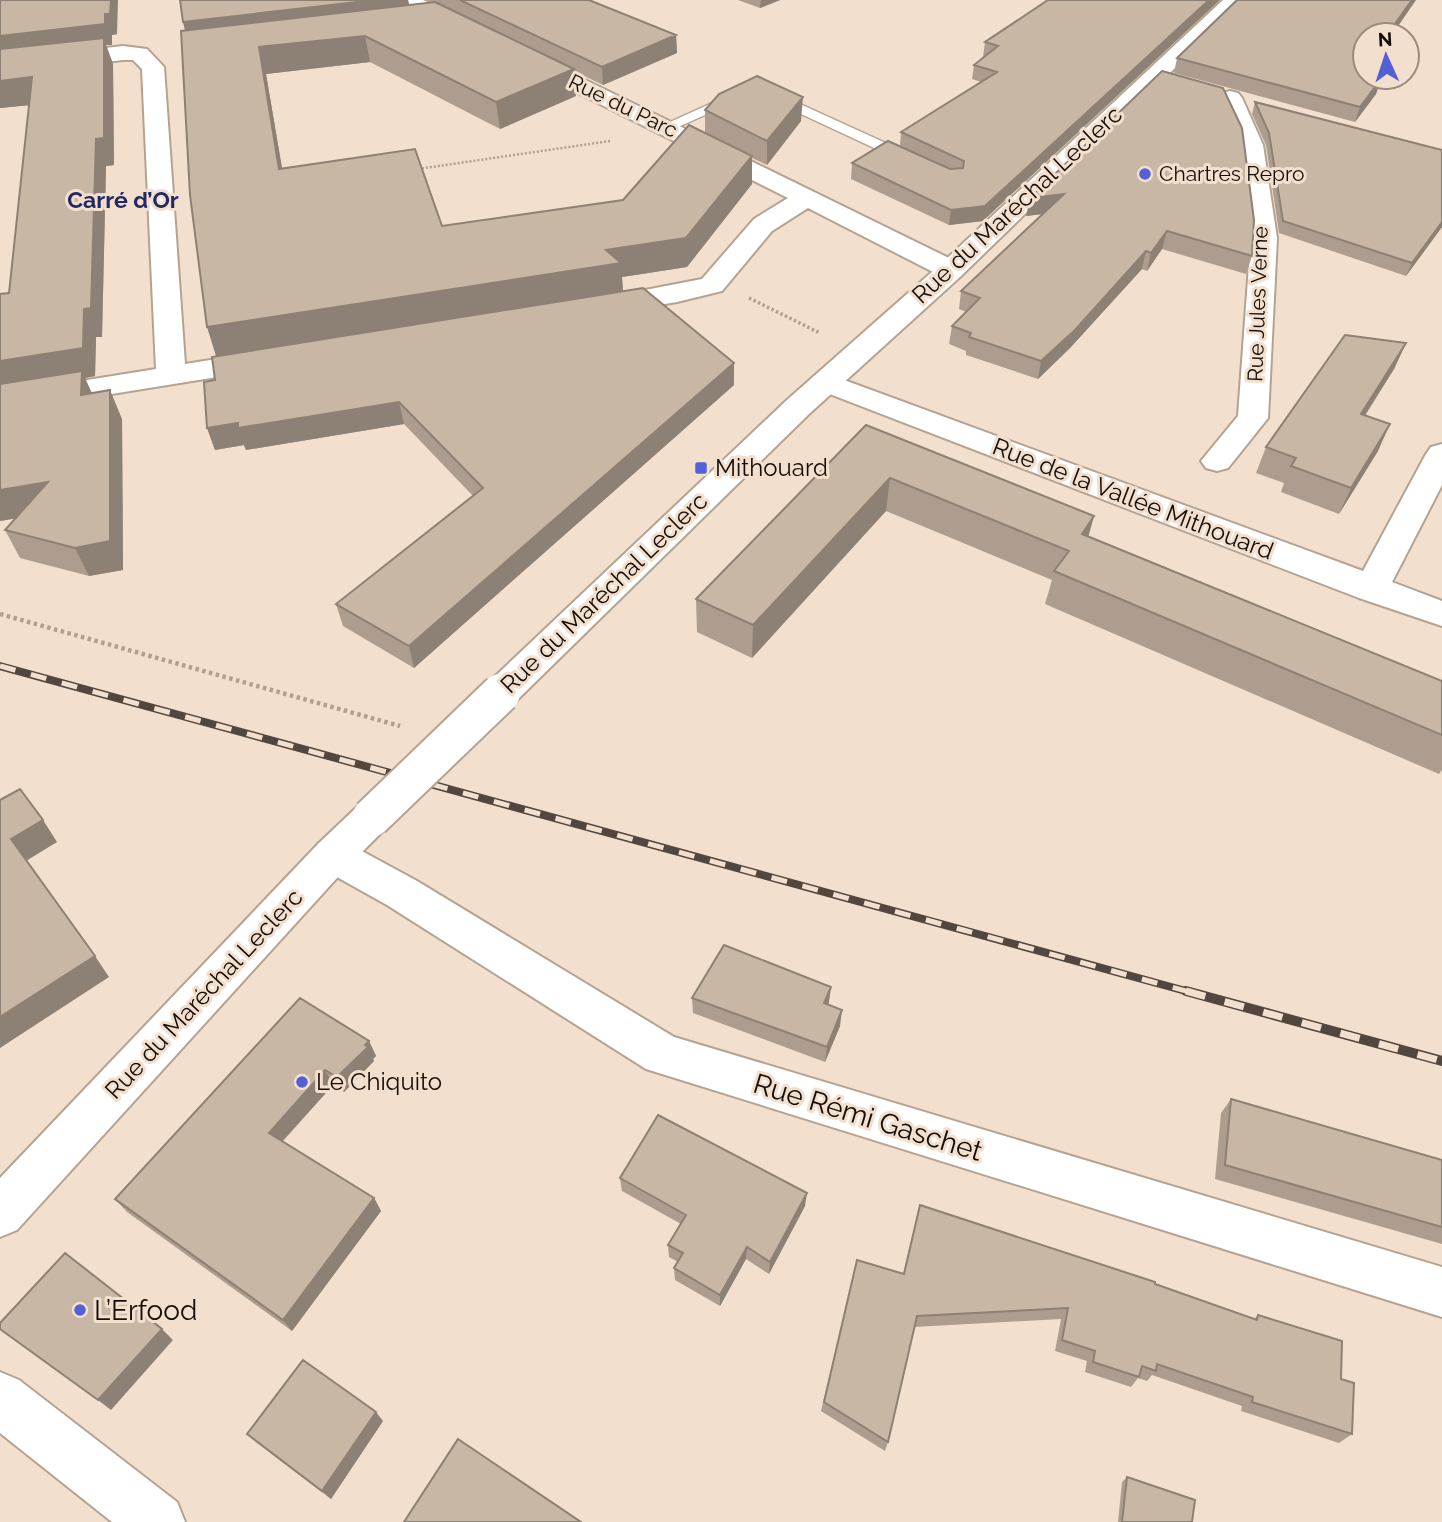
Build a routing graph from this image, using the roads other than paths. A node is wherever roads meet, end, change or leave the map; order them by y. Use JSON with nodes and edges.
{"nodes":[{"id":1,"x":1235,"y":0,"type":"edge"},
{"id":2,"x":404,"y":12,"type":"edge"},
{"id":3,"x":481,"y":36,"type":"edge"},
{"id":4,"x":506,"y":48,"type":"edge"},
{"id":5,"x":167,"y":51,"type":"dead end"},
{"id":6,"x":139,"y":54,"type":"junction"},
{"id":7,"x":0,"y":67,"type":"edge"},
{"id":8,"x":1257,"y":105,"type":"edge"},
{"id":9,"x":666,"y":127,"type":"junction"},
{"id":10,"x":916,"y":162,"type":"edge"},
{"id":11,"x":808,"y":198,"type":"junction"},
{"id":12,"x":951,"y":270,"type":"junction"},
{"id":13,"x":583,"y":309,"type":"edge"},
{"id":14,"x":288,"y":356,"type":"edge"},
{"id":15,"x":171,"y":375,"type":"junction"},
{"id":16,"x":825,"y":382,"type":"junction"},
{"id":17,"x":0,"y":403,"type":"edge"},
{"id":18,"x":1442,"y":454,"type":"edge"},
{"id":19,"x":1217,"y":461,"type":"dead end"},
{"id":20,"x":1371,"y":589,"type":"junction"},
{"id":21,"x":1442,"y":614,"type":"edge"},
{"id":22,"x":333,"y":855,"type":"junction"},
{"id":23,"x":0,"y":1213,"type":"edge"},
{"id":24,"x":1442,"y":1292,"type":"edge"},
{"id":25,"x":0,"y":1399,"type":"edge"},
{"id":26,"x":157,"y":1522,"type":"edge"}],
"edges":[{"from":1,"to":12,"type":"street","name":"Rue du Maréchal Leclerc"},
{"from":2,"to":3,"type":"street"},
{"from":4,"to":9,"type":"street","name":"Rue du Parc"},
{"from":5,"to":6,"type":"street"},
{"from":6,"to":7,"type":"street"},
{"from":6,"to":15,"type":"street"},
{"from":8,"to":19,"type":"street","name":"Rue Jules Verne"},
{"from":9,"to":10,"type":"lane"},
{"from":9,"to":11,"type":"street","name":"Rue du Parc"},
{"from":11,"to":12,"type":"street","name":"Rue du Parc"},
{"from":11,"to":13,"type":"street"},
{"from":12,"to":16,"type":"street","name":"Rue du Maréchal Leclerc"},
{"from":14,"to":15,"type":"street"},
{"from":15,"to":17,"type":"street"},
{"from":16,"to":20,"type":"street","name":"Rue de la Vallée Mithouard"},
{"from":16,"to":22,"type":"street","name":"Rue du Maréchal Leclerc","bridge":true},
{"from":18,"to":20,"type":"street"},
{"from":20,"to":21,"type":"street","name":"Rue de la Vallée Mithouard"},
{"from":22,"to":23,"type":"street","name":"Rue du Maréchal Leclerc"},
{"from":22,"to":24,"type":"street","name":"Rue Rémi Gaschet"},
{"from":25,"to":26,"type":"street"}]}
